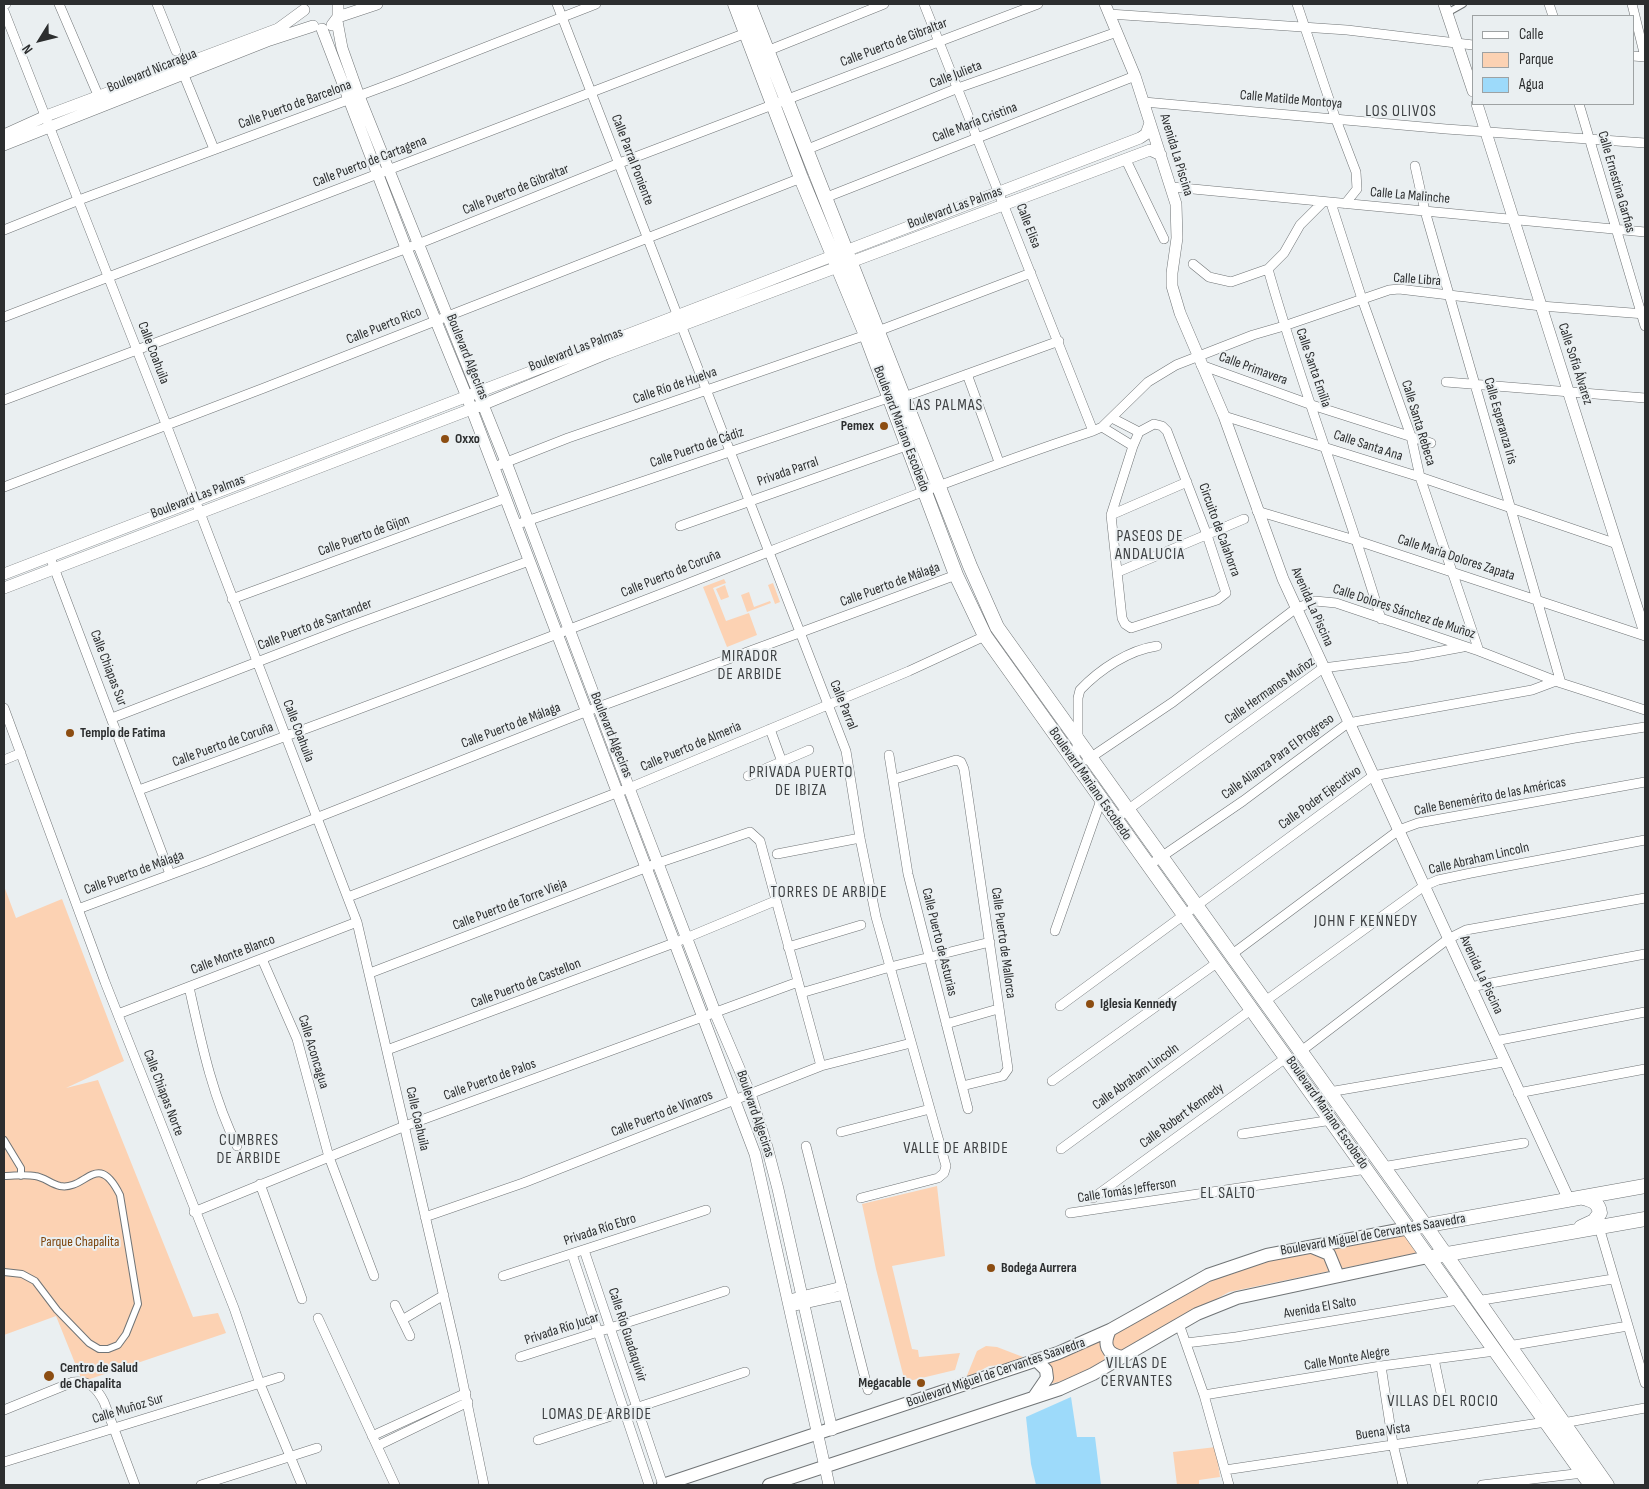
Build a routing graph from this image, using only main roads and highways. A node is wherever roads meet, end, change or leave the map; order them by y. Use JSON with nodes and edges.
{"nodes":[{"id":1,"x":735,"y":4,"type":"edge"},
{"id":2,"x":749,"y":4,"type":"edge"},
{"id":3,"x":872,"y":333,"type":"junction"},
{"id":4,"x":1293,"y":1054,"type":"junction"},
{"id":5,"x":1645,"y":1186,"type":"edge"},
{"id":6,"x":1576,"y":1199,"type":"junction"},
{"id":7,"x":1645,"y":1219,"type":"edge"},
{"id":8,"x":1424,"y":1225,"type":"junction"},
{"id":9,"x":1409,"y":1228,"type":"junction"},
{"id":10,"x":1572,"y":1232,"type":"junction"},
{"id":11,"x":1308,"y":1247,"type":"junction"},
{"id":12,"x":1444,"y":1254,"type":"junction"},
{"id":13,"x":1428,"y":1257,"type":"junction"},
{"id":14,"x":1338,"y":1276,"type":"junction"},
{"id":15,"x":1110,"y":1330,"type":"junction"},
{"id":16,"x":1502,"y":1349,"type":"junction"},
{"id":17,"x":1122,"y":1357,"type":"junction"},
{"id":18,"x":1037,"y":1361,"type":"junction"},
{"id":19,"x":1034,"y":1397,"type":"junction"},
{"id":20,"x":663,"y":1485,"type":"edge"},
{"id":21,"x":769,"y":1485,"type":"edge"},
{"id":22,"x":1591,"y":1485,"type":"edge"},
{"id":23,"x":1607,"y":1485,"type":"edge"}],
"edges":[{"from":1,"to":3,"type":"main road","name":"Boulevard Mariano Escobedo"},
{"from":2,"to":3,"type":"main road","name":"Boulevard Mariano Escobedo"},
{"from":3,"to":4,"type":"main road","name":"Boulevard Mariano Escobedo"},
{"from":3,"to":4,"type":"main road","name":"Boulevard Mariano Escobedo"},
{"from":4,"to":8,"type":"main road","name":"Boulevard Mariano Escobedo"},
{"from":4,"to":9,"type":"main road","name":"Boulevard Mariano Escobedo"},
{"from":5,"to":6,"type":"main road","name":"Boulevard Miguel de Cervantes Saavedra"},
{"from":6,"to":8,"type":"main road","name":"Boulevard Miguel de Cervantes Saavedra"},
{"from":6,"to":10,"type":"main road"},
{"from":7,"to":10,"type":"main road"},
{"from":8,"to":9,"type":"main road","name":"Boulevard Miguel de Cervantes Saavedra"},
{"from":8,"to":12,"type":"main road","name":"Boulevard Mariano Escobedo"},
{"from":9,"to":11,"type":"main road","name":"Boulevard Miguel de Cervantes Saavedra"},
{"from":9,"to":13,"type":"main road","name":"Boulevard Mariano Escobedo"},
{"from":10,"to":12,"type":"main road"},
{"from":11,"to":14,"type":"main road"},
{"from":11,"to":15,"type":"main road","name":"Boulevard Miguel de Cervantes Saavedra"},
{"from":12,"to":13,"type":"main road"},
{"from":12,"to":16,"type":"main road","name":"Boulevard Mariano Escobedo"},
{"from":13,"to":14,"type":"main road"},
{"from":13,"to":16,"type":"main road","name":"Boulevard Mariano Escobedo"},
{"from":14,"to":17,"type":"main road"},
{"from":15,"to":17,"type":"main road"},
{"from":15,"to":18,"type":"main road","name":"Boulevard Miguel de Cervantes Saavedra"},
{"from":16,"to":22,"type":"main road","name":"Boulevard Mariano Escobedo"},
{"from":16,"to":23,"type":"main road","name":"Boulevard Mariano Escobedo"},
{"from":17,"to":19,"type":"main road"},
{"from":18,"to":19,"type":"main road"},
{"from":18,"to":20,"type":"main road","name":"Boulevard Miguel de Cervantes Saavedra"},
{"from":19,"to":21,"type":"main road"}]}
